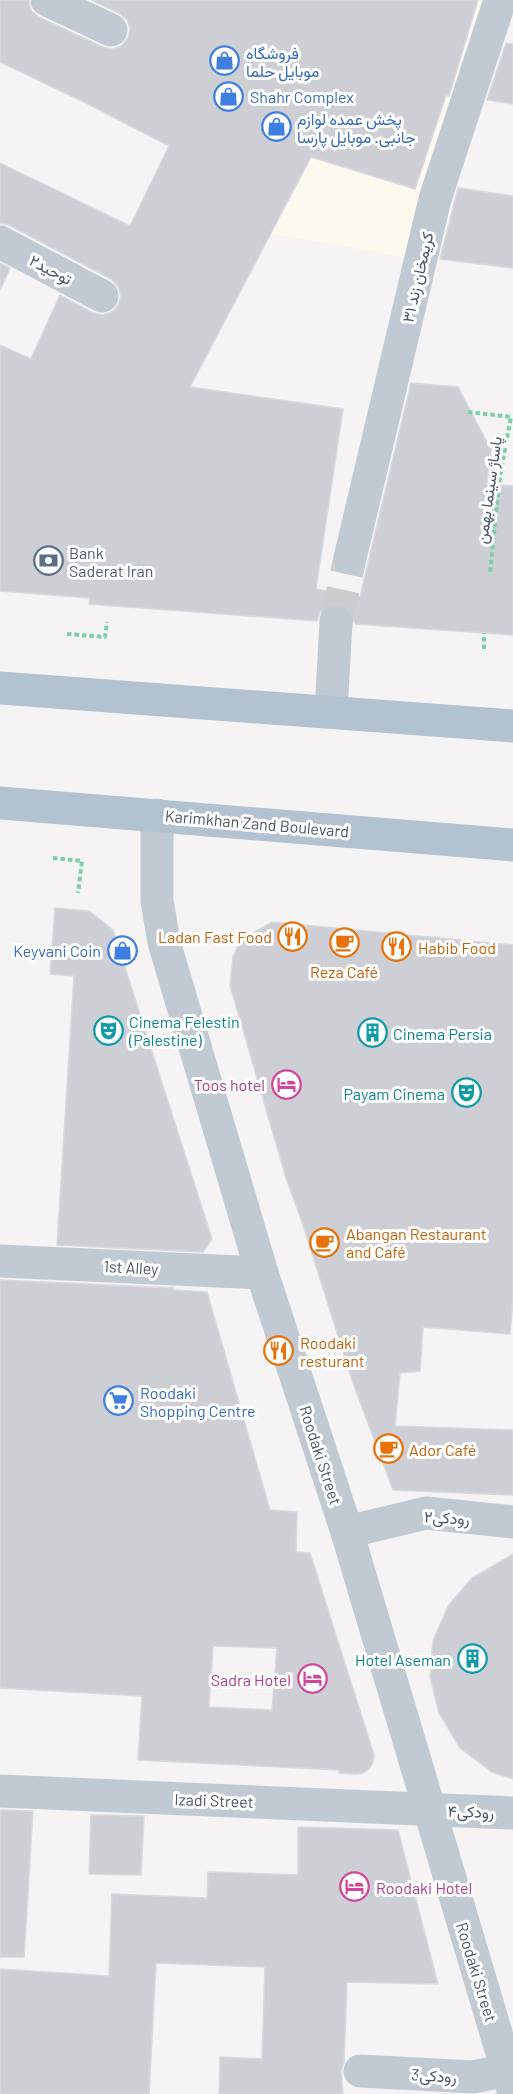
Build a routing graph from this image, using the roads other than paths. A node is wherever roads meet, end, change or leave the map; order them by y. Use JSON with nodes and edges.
{"nodes":[{"id":1,"x":47,"y":0,"type":"edge"},
{"id":2,"x":500,"y":0,"type":"edge"},
{"id":3,"x":111,"y":30,"type":"dead end"},
{"id":4,"x":0,"y":242,"type":"edge"},
{"id":5,"x":102,"y":296,"type":"dead end"},
{"id":6,"x":350,"y":558,"type":"tunnel mouth"},
{"id":7,"x":336,"y":622,"type":"tunnel mouth"},
{"id":8,"x":0,"y":688,"type":"edge"},
{"id":9,"x":331,"y":712,"type":"junction"},
{"id":10,"x":513,"y":726,"type":"edge"},
{"id":11,"x":0,"y":803,"type":"edge"},
{"id":12,"x":157,"y":815,"type":"junction"},
{"id":13,"x":513,"y":845,"type":"edge"},
{"id":14,"x":0,"y":1260,"type":"edge"},
{"id":15,"x":262,"y":1273,"type":"junction"},
{"id":16,"x":513,"y":1522,"type":"edge"},
{"id":17,"x":346,"y":1532,"type":"junction"},
{"id":18,"x":0,"y":1791,"type":"edge"},
{"id":19,"x":429,"y":1810,"type":"junction"},
{"id":20,"x":513,"y":1813,"type":"edge"},
{"id":21,"x":360,"y":2071,"type":"dead end"},
{"id":22,"x":510,"y":2080,"type":"edge"}],
"edges":[{"from":1,"to":3,"type":"street"},
{"from":2,"to":6,"type":"street","name":"کریمخان زند ۳۱"},
{"from":4,"to":5,"type":"street","name":"توحید۲"},
{"from":7,"to":9,"type":"street"},
{"from":8,"to":9,"type":"main road"},
{"from":9,"to":10,"type":"main road"},
{"from":11,"to":12,"type":"main road","name":"Karimkhan Zand Boulevard"},
{"from":12,"to":13,"type":"main road","name":"Karimkhan Zand Boulevard"},
{"from":12,"to":15,"type":"street","name":"Roodaki Street"},
{"from":14,"to":15,"type":"street","name":"1st Alley"},
{"from":15,"to":17,"type":"street","name":"Roodaki Street"},
{"from":16,"to":17,"type":"street","name":"رودکی۲"},
{"from":17,"to":19,"type":"street","name":"Roodaki Street"},
{"from":18,"to":19,"type":"street","name":"Izadi Street"},
{"from":19,"to":20,"type":"street","name":"رودکی۴"},
{"from":19,"to":22,"type":"street","name":"Roodaki Street"},
{"from":21,"to":22,"type":"street","name":"3رودکی"}]}
